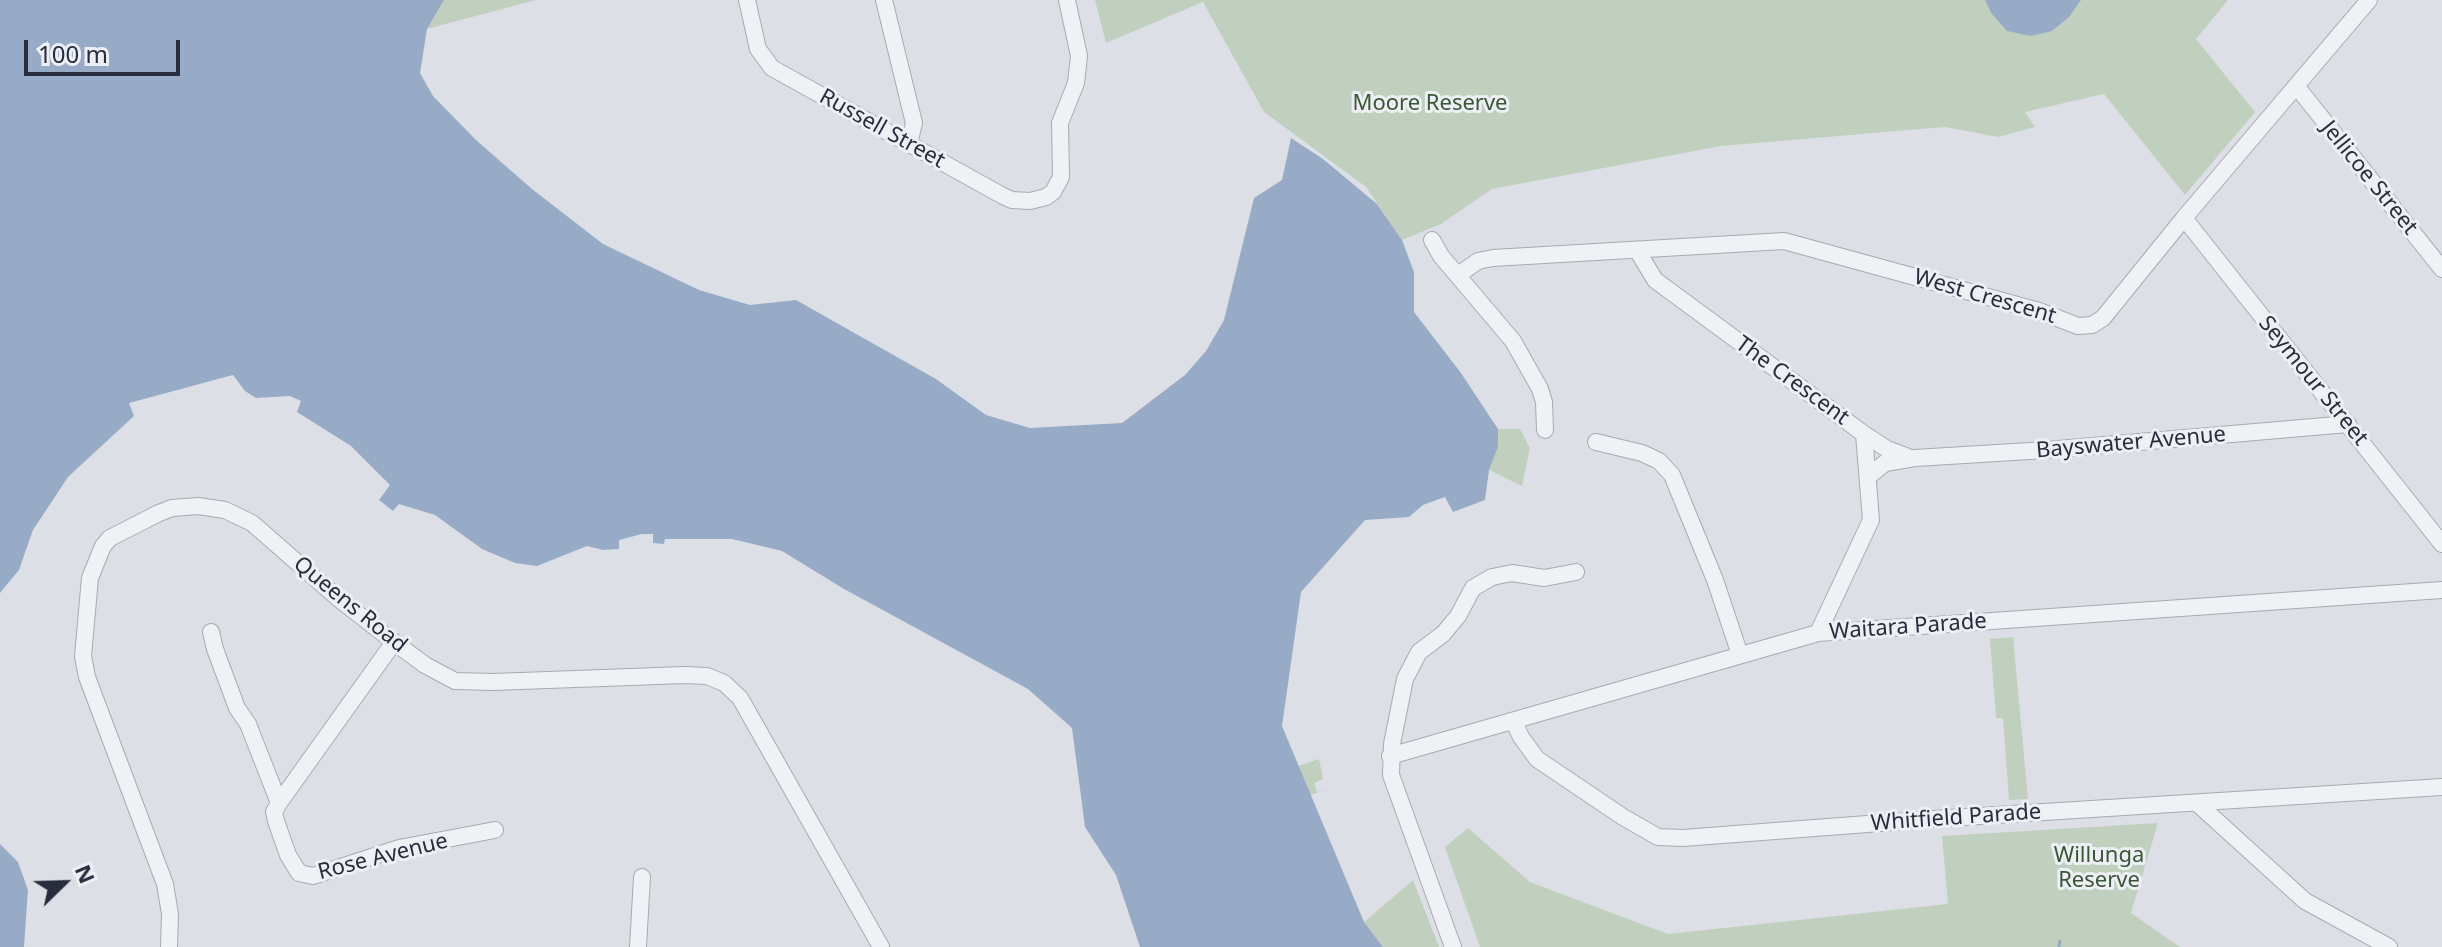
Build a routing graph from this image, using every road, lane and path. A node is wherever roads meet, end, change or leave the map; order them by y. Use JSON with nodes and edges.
{"nodes":[{"id":1,"x":747,"y":0,"type":"edge"},
{"id":2,"x":884,"y":0,"type":"edge"},
{"id":3,"x":1067,"y":0,"type":"edge"},
{"id":4,"x":2369,"y":0,"type":"edge"},
{"id":5,"x":2297,"y":87,"type":"junction"},
{"id":6,"x":909,"y":144,"type":"junction"},
{"id":7,"x":2184,"y":218,"type":"junction"},
{"id":8,"x":1432,"y":240,"type":"dead end"},
{"id":9,"x":1637,"y":250,"type":"junction"},
{"id":10,"x":2442,"y":269,"type":"edge"},
{"id":11,"x":1458,"y":275,"type":"junction"},
{"id":12,"x":2348,"y":424,"type":"junction"},
{"id":13,"x":1545,"y":430,"type":"dead end"},
{"id":14,"x":1864,"y":434,"type":"junction"},
{"id":15,"x":1596,"y":442,"type":"dead end"},
{"id":16,"x":1915,"y":458,"type":"junction"},
{"id":17,"x":1869,"y":476,"type":"junction"},
{"id":18,"x":2442,"y":544,"type":"edge"},
{"id":19,"x":1576,"y":572,"type":"dead end"},
{"id":20,"x":2442,"y":590,"type":"edge"},
{"id":21,"x":211,"y":632,"type":"dead end"},
{"id":22,"x":1818,"y":633,"type":"junction"},
{"id":23,"x":394,"y":642,"type":"junction"},
{"id":24,"x":1740,"y":655,"type":"junction"},
{"id":25,"x":1514,"y":722,"type":"junction"},
{"id":26,"x":1390,"y":756,"type":"junction"},
{"id":27,"x":2442,"y":787,"type":"edge"},
{"id":28,"x":279,"y":803,"type":"junction"},
{"id":29,"x":2198,"y":804,"type":"junction"},
{"id":30,"x":495,"y":830,"type":"dead end"},
{"id":31,"x":642,"y":877,"type":"dead end"},
{"id":32,"x":169,"y":947,"type":"edge"},
{"id":33,"x":638,"y":947,"type":"edge"},
{"id":34,"x":881,"y":947,"type":"edge"},
{"id":35,"x":1453,"y":947,"type":"edge"},
{"id":36,"x":2389,"y":947,"type":"edge"}],
"edges":[{"from":1,"to":6,"type":"street","name":"Russell Street"},
{"from":2,"to":6,"type":"street"},
{"from":3,"to":6,"type":"street","name":"Russell Street"},
{"from":4,"to":5,"type":"street","name":"West Crescent"},
{"from":5,"to":7,"type":"street","name":"West Crescent"},
{"from":5,"to":10,"type":"street","name":"Jellicoe Street"},
{"from":7,"to":9,"type":"street","name":"West Crescent"},
{"from":7,"to":12,"type":"street","name":"Seymour Street"},
{"from":8,"to":11,"type":"street"},
{"from":9,"to":11,"type":"street","name":"West Crescent"},
{"from":9,"to":14,"type":"street","name":"The Crescent"},
{"from":11,"to":13,"type":"street"},
{"from":12,"to":16,"type":"street","name":"Bayswater Avenue"},
{"from":12,"to":18,"type":"street","name":"Seymour Street"},
{"from":14,"to":16,"type":"street","name":"Bayswater Avenue"},
{"from":14,"to":17,"type":"street","name":"The Crescent"},
{"from":15,"to":24,"type":"street"},
{"from":16,"to":17,"type":"street","name":"Bayswater Avenue"},
{"from":17,"to":22,"type":"street","name":"The Crescent"},
{"from":19,"to":26,"type":"street"},
{"from":20,"to":22,"type":"street","name":"Waitara Parade"},
{"from":21,"to":28,"type":"street","name":"Rose Avenue"},
{"from":22,"to":24,"type":"street","name":"Waitara Parade"},
{"from":23,"to":28,"type":"street"},
{"from":23,"to":32,"type":"street","name":"Queens Road"},
{"from":23,"to":34,"type":"street","name":"Queens Road"},
{"from":24,"to":25,"type":"street","name":"Waitara Parade"},
{"from":25,"to":26,"type":"street","name":"Waitara Parade"},
{"from":25,"to":29,"type":"street","name":"Whitfield Parade"},
{"from":26,"to":35,"type":"street"},
{"from":27,"to":29,"type":"street","name":"Whitfield Parade"},
{"from":28,"to":30,"type":"street","name":"Rose Avenue"},
{"from":29,"to":36,"type":"street"},
{"from":31,"to":33,"type":"street"}]}
